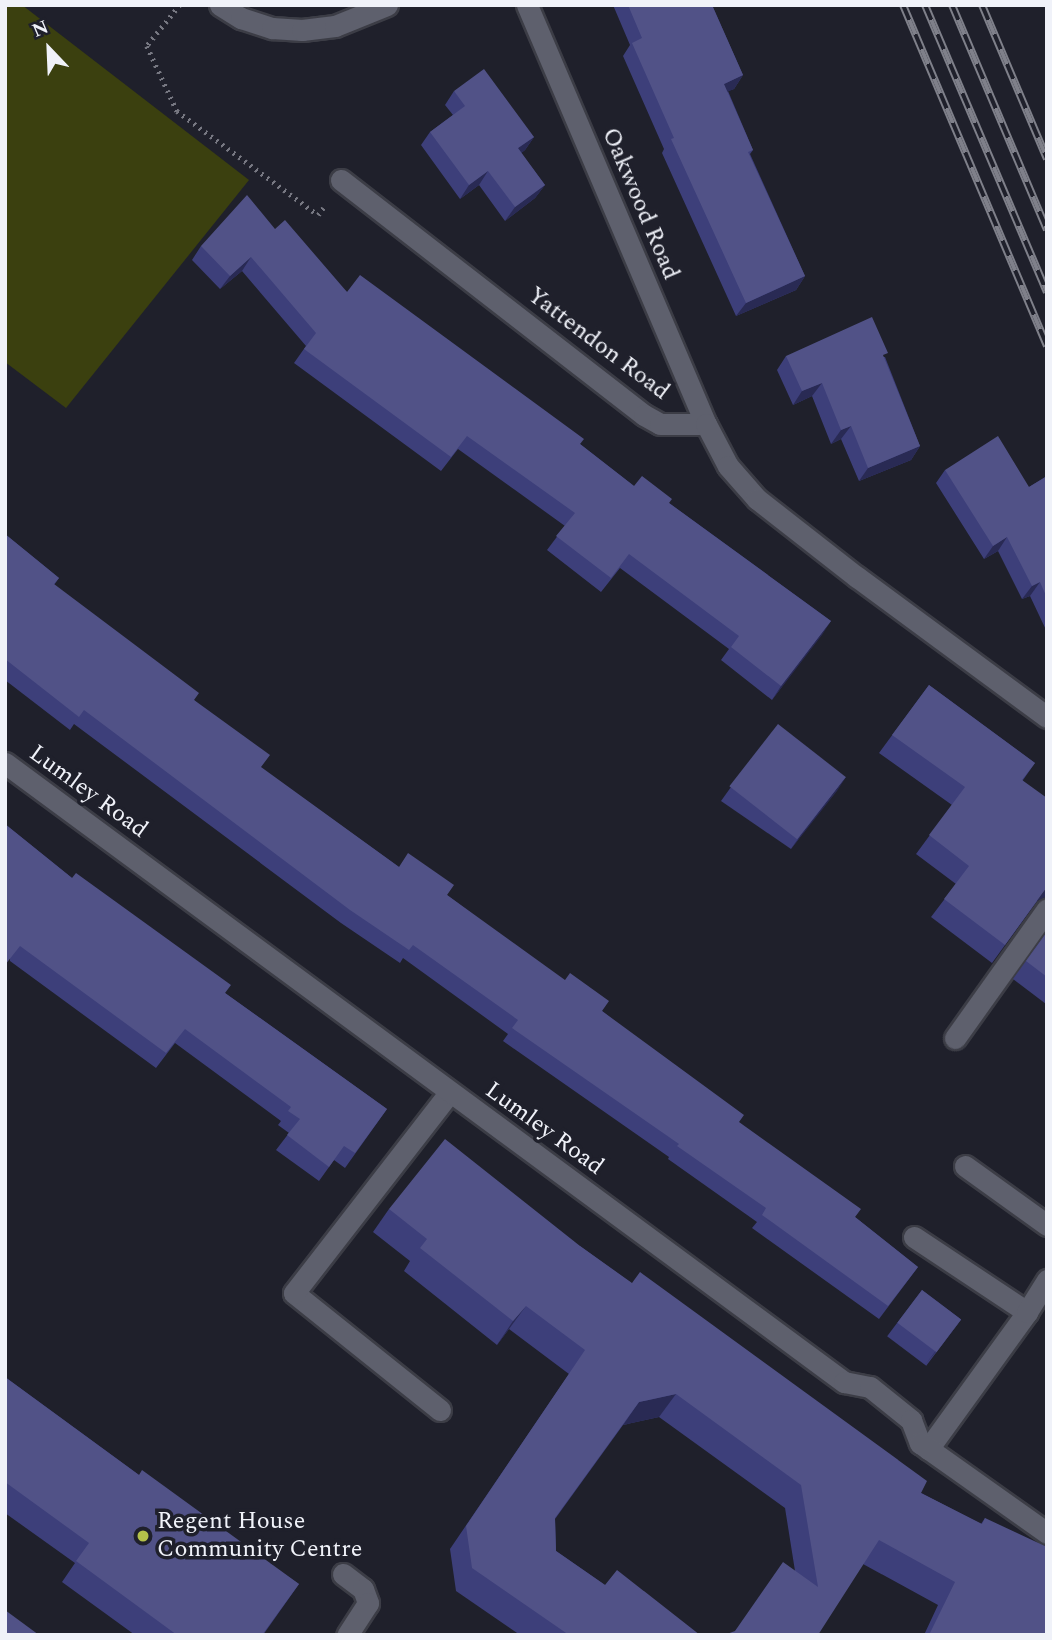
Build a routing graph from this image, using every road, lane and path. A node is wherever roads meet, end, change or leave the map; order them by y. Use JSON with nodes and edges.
{"nodes":[{"id":1,"x":180,"y":5,"type":"edge"},
{"id":2,"x":220,"y":5,"type":"edge"},
{"id":3,"x":387,"y":5,"type":"edge"},
{"id":4,"x":527,"y":5,"type":"edge"},
{"id":5,"x":341,"y":180,"type":"joint"},
{"id":6,"x":706,"y":424,"type":"junction"},
{"id":7,"x":1047,"y":718,"type":"edge"},
{"id":8,"x":5,"y":763,"type":"edge"},
{"id":9,"x":1047,"y":909,"type":"edge"},
{"id":10,"x":955,"y":1038,"type":"dead end"},
{"id":11,"x":450,"y":1092,"type":"junction"},
{"id":12,"x":965,"y":1166,"type":"dead end"},
{"id":13,"x":1047,"y":1225,"type":"edge"},
{"id":14,"x":914,"y":1237,"type":"dead end"},
{"id":15,"x":1047,"y":1280,"type":"edge"},
{"id":16,"x":1027,"y":1312,"type":"junction"},
{"id":17,"x":440,"y":1410,"type":"dead end"},
{"id":18,"x":924,"y":1446,"type":"junction"},
{"id":19,"x":1047,"y":1533,"type":"edge"},
{"id":20,"x":343,"y":1574,"type":"dead end"},
{"id":21,"x":347,"y":1635,"type":"edge"}],
"edges":[{"from":1,"to":5,"type":"path"},
{"from":2,"to":3,"type":"street"},
{"from":4,"to":6,"type":"street","name":"Oakwood Road"},
{"from":5,"to":6,"type":"street","name":"Yattendon Road"},
{"from":6,"to":7,"type":"street"},
{"from":8,"to":11,"type":"street","name":"Lumley Road"},
{"from":9,"to":10,"type":"street"},
{"from":11,"to":17,"type":"street"},
{"from":11,"to":18,"type":"street","name":"Lumley Road"},
{"from":12,"to":13,"type":"street"},
{"from":14,"to":16,"type":"street"},
{"from":15,"to":16,"type":"street"},
{"from":16,"to":18,"type":"street"},
{"from":18,"to":19,"type":"street","name":"Lumley Road"},
{"from":20,"to":21,"type":"street"}]}
